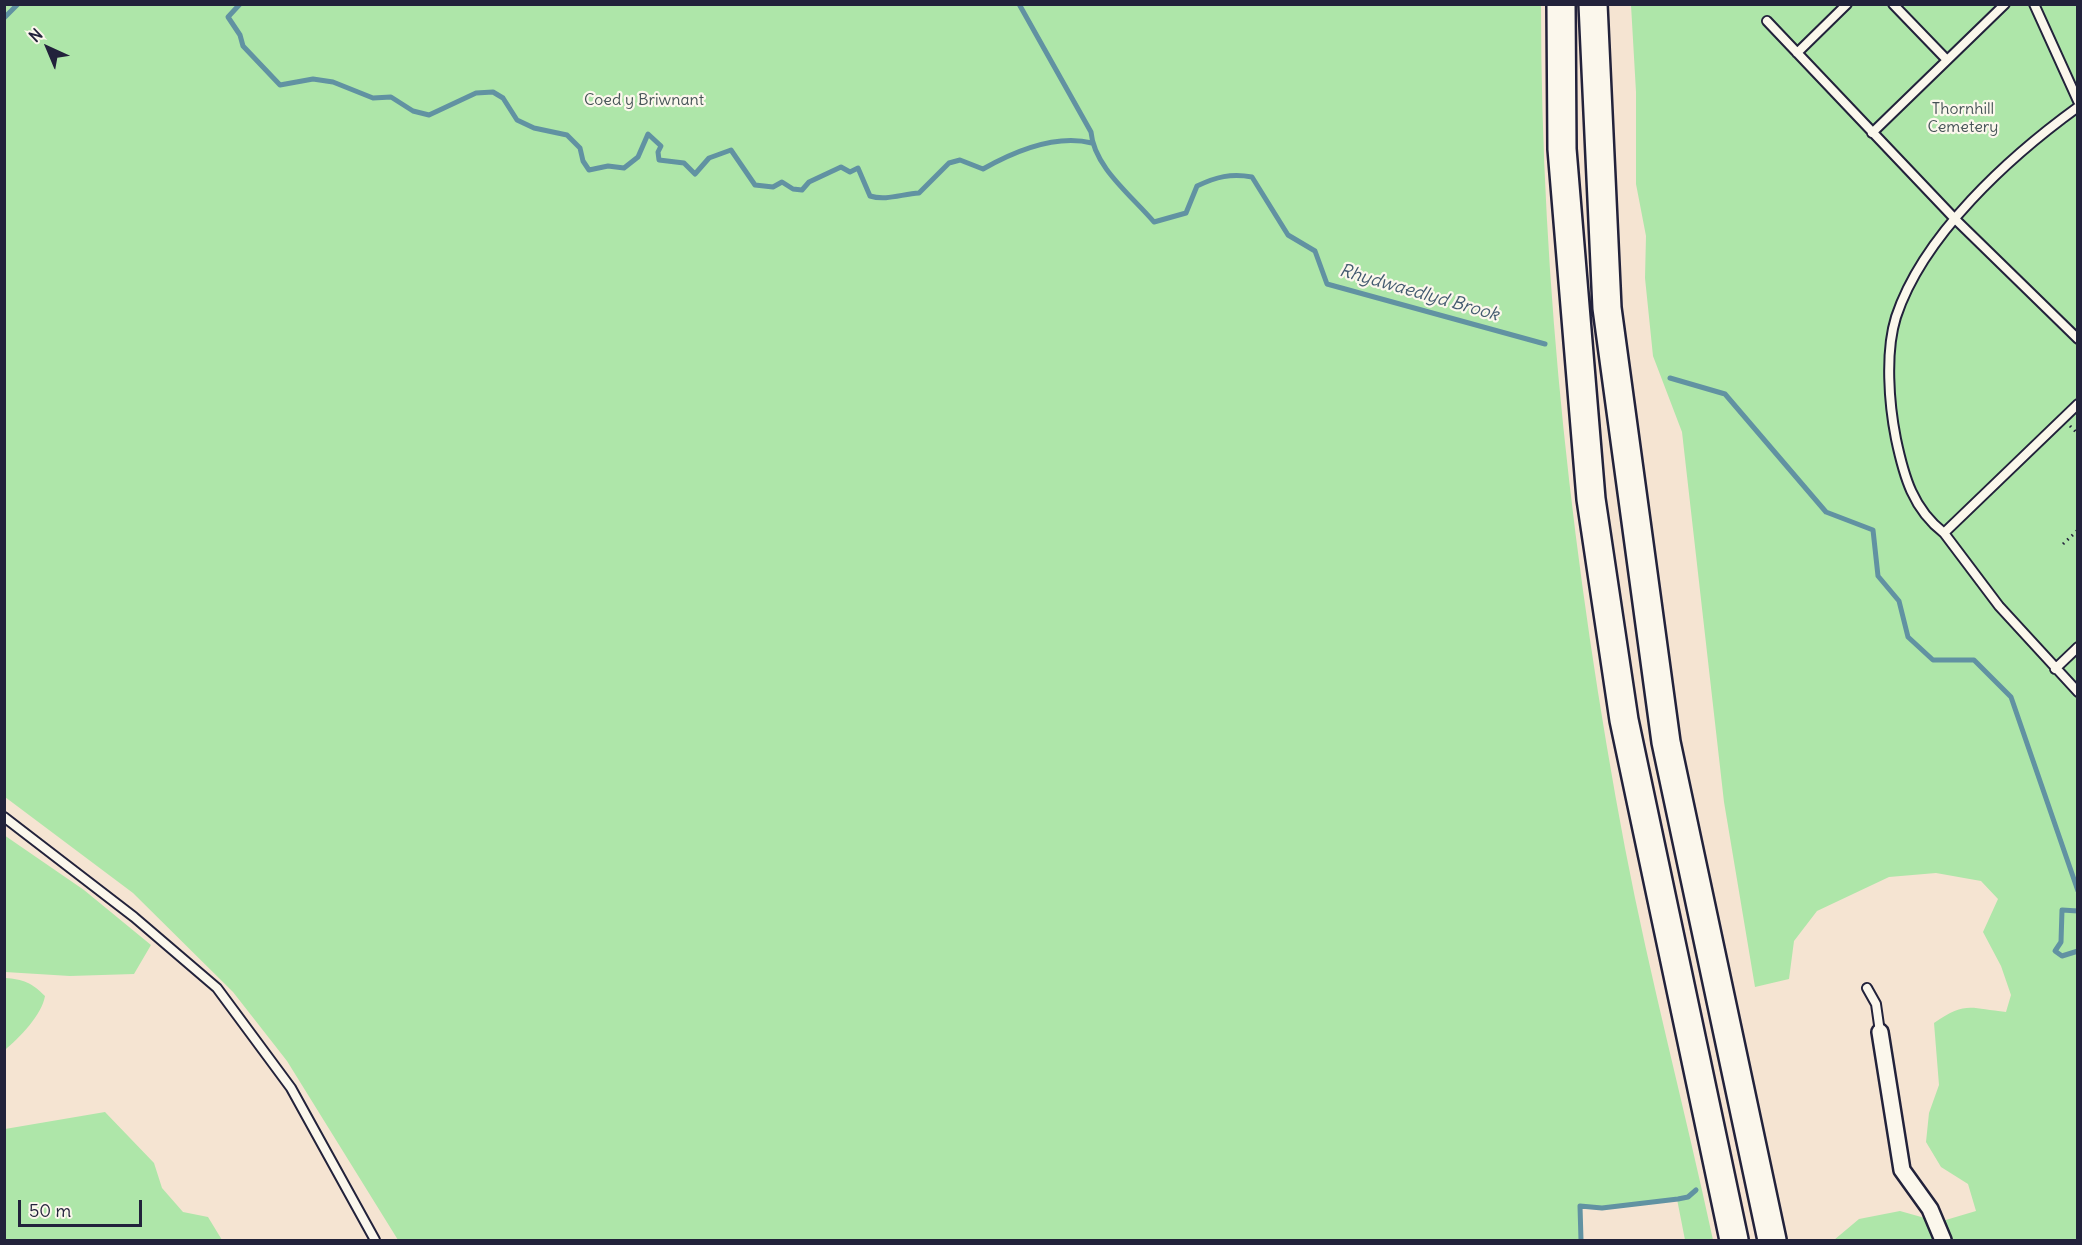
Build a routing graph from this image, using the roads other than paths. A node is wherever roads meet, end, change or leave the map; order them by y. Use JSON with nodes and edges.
{"nodes":[{"id":1,"x":1561,"y":4,"type":"edge"},
{"id":2,"x":1593,"y":4,"type":"edge"},
{"id":3,"x":1847,"y":4,"type":"edge"},
{"id":4,"x":1893,"y":4,"type":"edge"},
{"id":5,"x":2005,"y":4,"type":"edge"},
{"id":6,"x":2034,"y":4,"type":"edge"},
{"id":7,"x":1767,"y":21,"type":"dead end"},
{"id":8,"x":1797,"y":53,"type":"junction"},
{"id":9,"x":1947,"y":60,"type":"junction"},
{"id":10,"x":2078,"y":101,"type":"edge"},
{"id":11,"x":2078,"y":107,"type":"edge"},
{"id":12,"x":1872,"y":133,"type":"junction"},
{"id":13,"x":1955,"y":219,"type":"junction"},
{"id":14,"x":2078,"y":339,"type":"edge"},
{"id":15,"x":2078,"y":404,"type":"edge"},
{"id":16,"x":1944,"y":533,"type":"junction"},
{"id":17,"x":2078,"y":647,"type":"edge"},
{"id":18,"x":2055,"y":669,"type":"junction"},
{"id":19,"x":2078,"y":692,"type":"edge"},
{"id":20,"x":4,"y":817,"type":"edge"},
{"id":21,"x":1867,"y":988,"type":"dead end"},
{"id":22,"x":1880,"y":1032,"type":"joint"},
{"id":23,"x":375,"y":1240,"type":"edge"},
{"id":24,"x":1734,"y":1240,"type":"edge"},
{"id":25,"x":1772,"y":1240,"type":"edge"},
{"id":26,"x":1944,"y":1240,"type":"edge"}],
"edges":[{"from":1,"to":24,"type":"highway"},
{"from":2,"to":25,"type":"highway"},
{"from":3,"to":8,"type":"lane"},
{"from":4,"to":9,"type":"lane"},
{"from":5,"to":9,"type":"lane"},
{"from":6,"to":10,"type":"lane"},
{"from":7,"to":8,"type":"lane"},
{"from":8,"to":12,"type":"lane"},
{"from":9,"to":12,"type":"lane"},
{"from":11,"to":13,"type":"lane"},
{"from":12,"to":13,"type":"lane"},
{"from":13,"to":14,"type":"lane"},
{"from":13,"to":16,"type":"lane"},
{"from":15,"to":16,"type":"lane"},
{"from":16,"to":18,"type":"lane"},
{"from":17,"to":18,"type":"lane"},
{"from":18,"to":19,"type":"lane"},
{"from":20,"to":23,"type":"lane"},
{"from":21,"to":22,"type":"lane"},
{"from":22,"to":26,"type":"street"}]}
